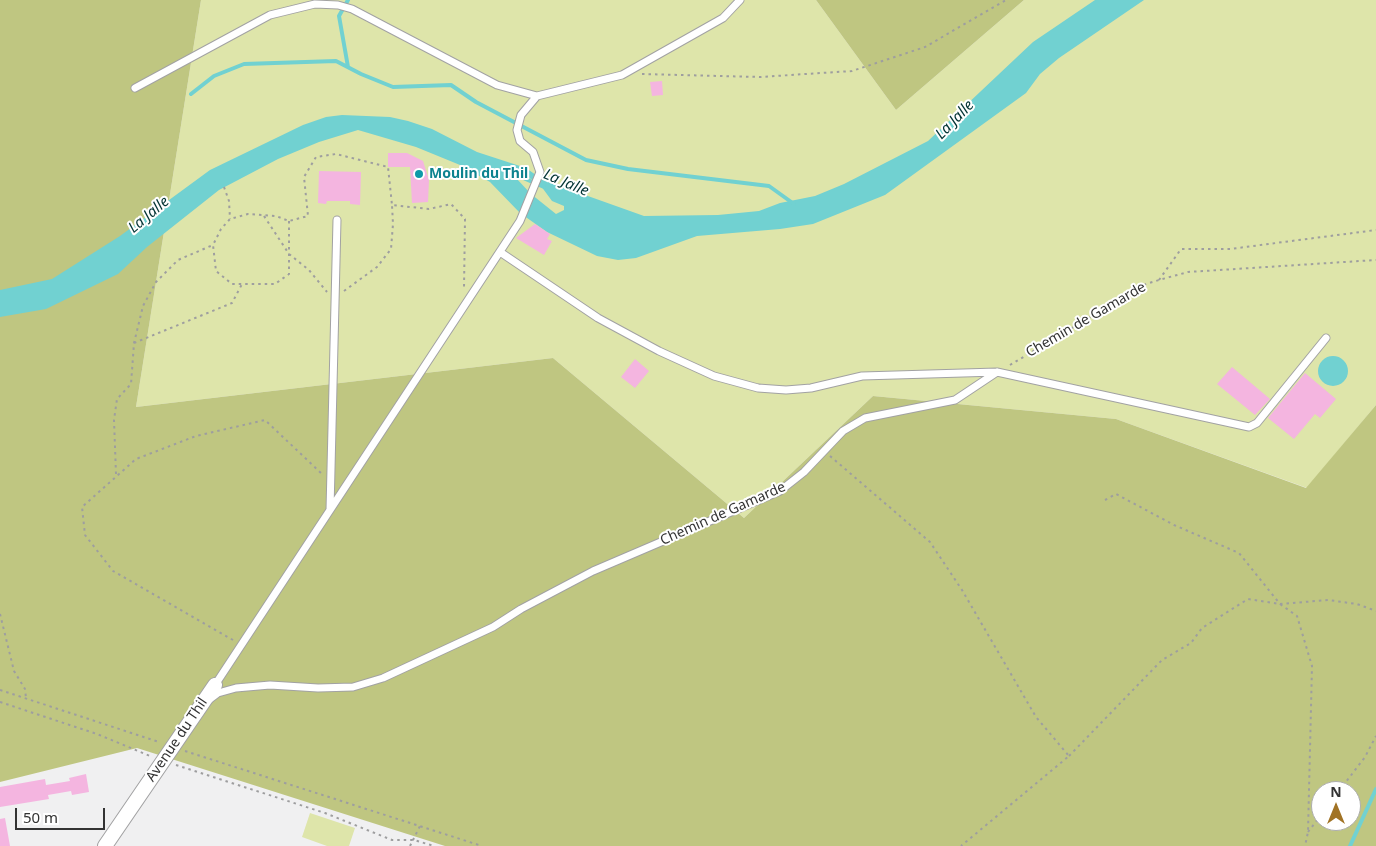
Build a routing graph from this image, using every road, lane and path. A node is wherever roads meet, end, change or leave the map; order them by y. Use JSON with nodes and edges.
{"nodes":[{"id":1,"x":740,"y":0,"type":"edge"},
{"id":2,"x":1006,"y":0,"type":"edge"},
{"id":3,"x":622,"y":75,"type":"junction"},
{"id":4,"x":135,"y":88,"type":"dead end"},
{"id":5,"x":537,"y":96,"type":"junction"},
{"id":6,"x":224,"y":187,"type":"dead end"},
{"id":7,"x":230,"y":219,"type":"junction"},
{"id":8,"x":337,"y":220,"type":"dead end"},
{"id":9,"x":289,"y":221,"type":"junction"},
{"id":10,"x":1376,"y":230,"type":"edge"},
{"id":11,"x":213,"y":245,"type":"junction"},
{"id":12,"x":500,"y":252,"type":"junction"},
{"id":13,"x":1376,"y":260,"type":"edge"},
{"id":14,"x":1159,"y":280,"type":"junction"},
{"id":15,"x":242,"y":284,"type":"junction"},
{"id":16,"x":464,"y":308,"type":"junction"},
{"id":17,"x":1326,"y":338,"type":"dead end"},
{"id":18,"x":134,"y":343,"type":"junction"},
{"id":19,"x":997,"y":372,"type":"junction"},
{"id":20,"x":824,"y":451,"type":"junction"},
{"id":21,"x":116,"y":475,"type":"junction"},
{"id":22,"x":330,"y":482,"type":"junction"},
{"id":23,"x":1105,"y":500,"type":"dead end"},
{"id":24,"x":330,"y":511,"type":"junction"},
{"id":25,"x":1280,"y":604,"type":"junction"},
{"id":26,"x":1376,"y":611,"type":"edge"},
{"id":27,"x":0,"y":614,"type":"edge"},
{"id":28,"x":242,"y":644,"type":"junction"},
{"id":29,"x":215,"y":685,"type":"joint"},
{"id":30,"x":0,"y":690,"type":"edge"},
{"id":31,"x":26,"y":698,"type":"junction"},
{"id":32,"x":0,"y":702,"type":"edge"},
{"id":33,"x":197,"y":709,"type":"junction"},
{"id":34,"x":1376,"y":736,"type":"edge"},
{"id":35,"x":172,"y":747,"type":"junction"},
{"id":36,"x":1068,"y":756,"type":"junction"},
{"id":37,"x":163,"y":761,"type":"junction"},
{"id":38,"x":1347,"y":781,"type":"edge"},
{"id":39,"x":420,"y":826,"type":"junction"},
{"id":40,"x":1311,"y":828,"type":"edge"},
{"id":41,"x":1308,"y":832,"type":"junction"},
{"id":42,"x":414,"y":840,"type":"junction"},
{"id":43,"x":105,"y":846,"type":"edge"},
{"id":44,"x":410,"y":846,"type":"edge"},
{"id":45,"x":434,"y":846,"type":"edge"},
{"id":46,"x":482,"y":846,"type":"edge"},
{"id":47,"x":960,"y":846,"type":"edge"},
{"id":48,"x":1305,"y":846,"type":"edge"}],
"edges":[{"from":1,"to":3,"type":"lane"},
{"from":2,"to":3,"type":"path"},
{"from":3,"to":5,"type":"lane"},
{"from":4,"to":5,"type":"lane"},
{"from":5,"to":12,"type":"lane"},
{"from":6,"to":7,"type":"path"},
{"from":7,"to":9,"type":"path"},
{"from":7,"to":11,"type":"path"},
{"from":8,"to":22,"type":"lane"},
{"from":9,"to":15,"type":"path"},
{"from":9,"to":16,"type":"path"},
{"from":10,"to":14,"type":"path"},
{"from":11,"to":15,"type":"path"},
{"from":11,"to":18,"type":"path"},
{"from":12,"to":16,"type":"lane"},
{"from":12,"to":19,"type":"lane"},
{"from":13,"to":14,"type":"path","name":"Chemin de Gamarde"},
{"from":14,"to":19,"type":"path","name":"Chemin de Gamarde"},
{"from":15,"to":18,"type":"path"},
{"from":16,"to":24,"type":"lane"},
{"from":17,"to":19,"type":"lane"},
{"from":18,"to":21,"type":"path"},
{"from":19,"to":20,"type":"lane","name":"Chemin de Gamarde"},
{"from":20,"to":33,"type":"lane","name":"Chemin de Gamarde"},
{"from":20,"to":36,"type":"path"},
{"from":21,"to":22,"type":"path"},
{"from":21,"to":28,"type":"path"},
{"from":22,"to":24,"type":"lane"},
{"from":23,"to":25,"type":"path"},
{"from":24,"to":28,"type":"lane"},
{"from":25,"to":26,"type":"path"},
{"from":25,"to":36,"type":"path"},
{"from":25,"to":41,"type":"path"},
{"from":27,"to":31,"type":"path"},
{"from":28,"to":29,"type":"lane"},
{"from":29,"to":33,"type":"street","name":"Avenue du Thil"},
{"from":30,"to":31,"type":"path"},
{"from":31,"to":35,"type":"path"},
{"from":32,"to":37,"type":"path"},
{"from":33,"to":35,"type":"street","name":"Avenue du Thil"},
{"from":34,"to":38,"type":"path"},
{"from":35,"to":37,"type":"street","name":"Avenue du Thil"},
{"from":35,"to":39,"type":"path"},
{"from":36,"to":47,"type":"path"},
{"from":37,"to":42,"type":"path"},
{"from":37,"to":43,"type":"street","name":"Avenue du Thil"},
{"from":39,"to":42,"type":"path"},
{"from":39,"to":46,"type":"path"},
{"from":40,"to":41,"type":"path"},
{"from":41,"to":48,"type":"path"},
{"from":42,"to":44,"type":"path"},
{"from":42,"to":45,"type":"path"}]}
